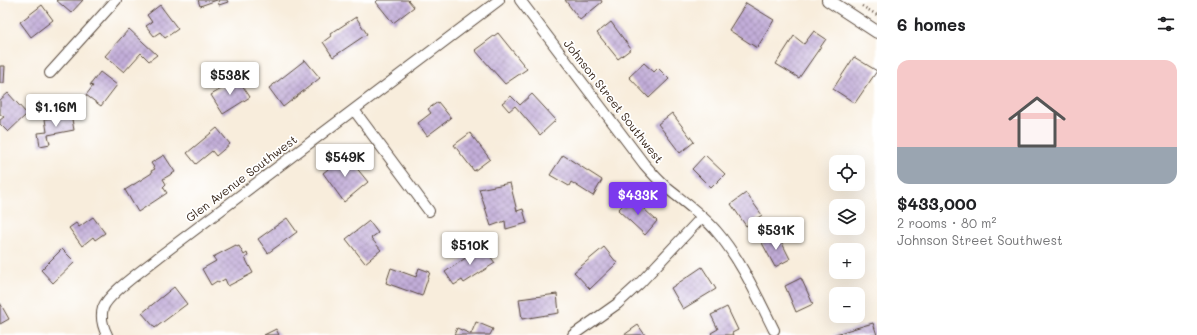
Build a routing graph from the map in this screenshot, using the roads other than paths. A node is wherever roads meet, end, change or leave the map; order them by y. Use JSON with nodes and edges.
{"nodes":[{"id":1,"x":116,"y":0,"type":"edge"},
{"id":2,"x":499,"y":0,"type":"edge"},
{"id":3,"x":520,"y":0,"type":"edge"},
{"id":4,"x":828,"y":0,"type":"edge"},
{"id":5,"x":877,"y":32,"type":"edge"},
{"id":6,"x":50,"y":73,"type":"dead end"},
{"id":7,"x":354,"y":110,"type":"junction"},
{"id":8,"x":429,"y":211,"type":"dead end"},
{"id":9,"x":702,"y":217,"type":"junction"},
{"id":10,"x":774,"y":330,"type":"dead end"},
{"id":11,"x":107,"y":335,"type":"edge"},
{"id":12,"x":573,"y":335,"type":"edge"}],
"edges":[{"from":1,"to":6,"type":"street"},
{"from":2,"to":7,"type":"street","name":"Glen Avenue Southwest"},
{"from":3,"to":9,"type":"street","name":"Johnson Street Southwest"},
{"from":4,"to":5,"type":"street"},
{"from":7,"to":8,"type":"street"},
{"from":7,"to":11,"type":"street","name":"Glen Avenue Southwest"},
{"from":9,"to":10,"type":"street","name":"Johnson Street Southwest"},
{"from":9,"to":12,"type":"street"}]}
